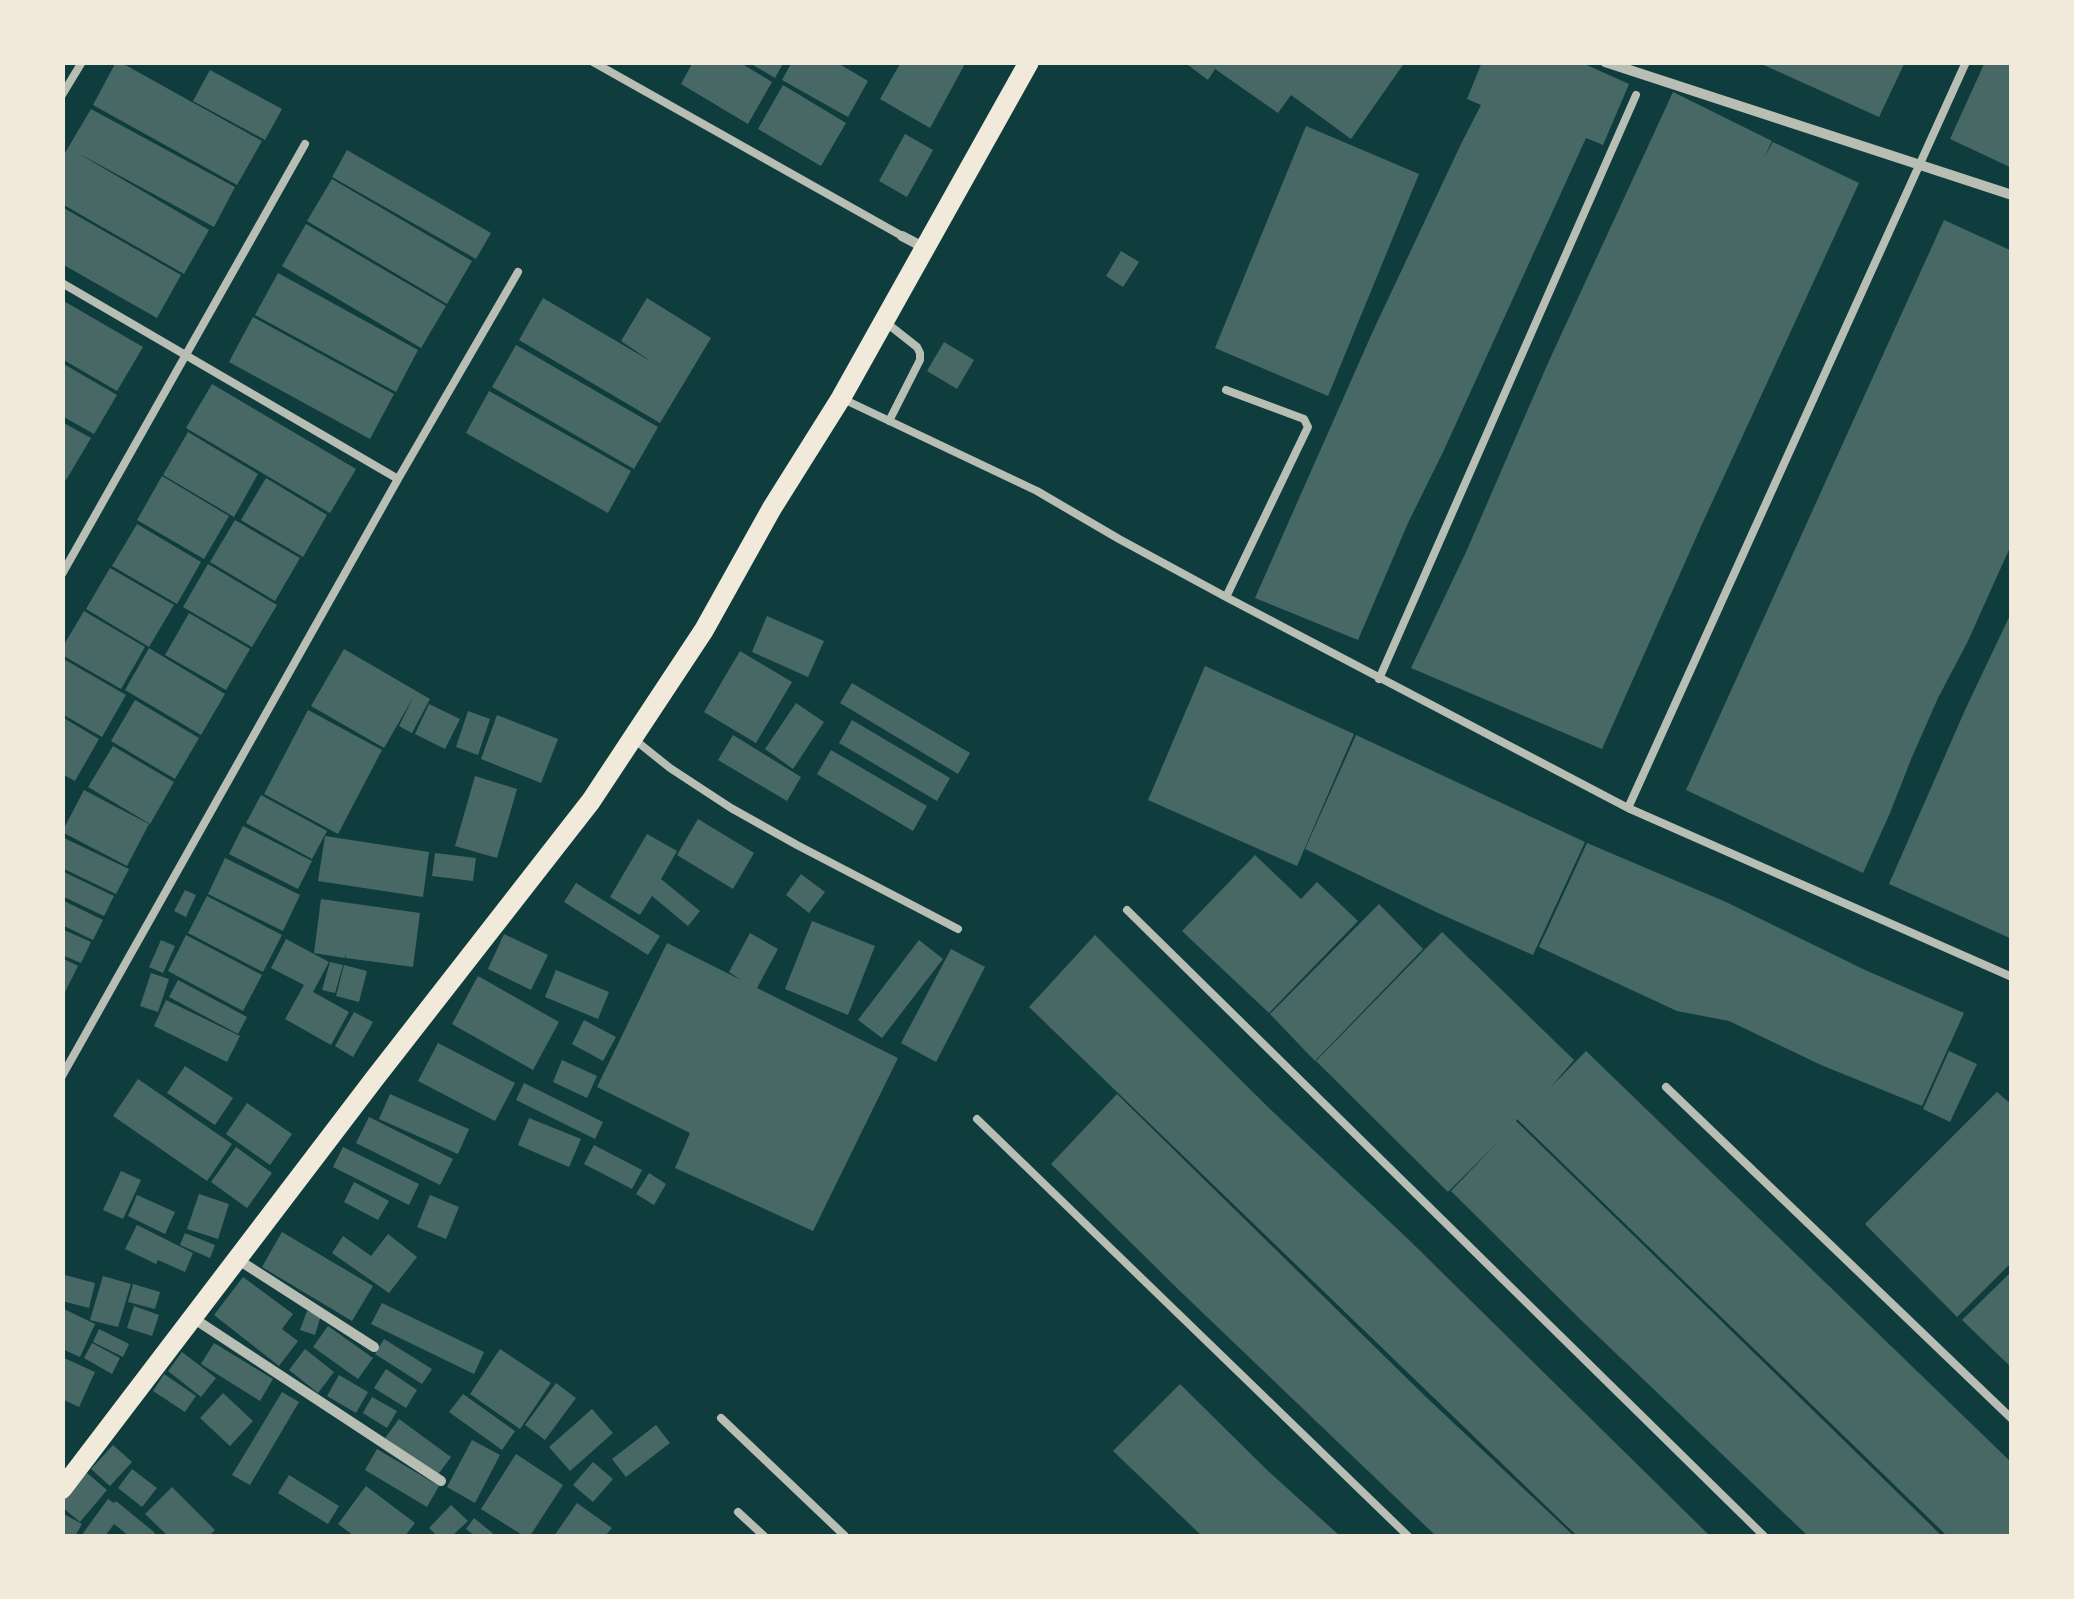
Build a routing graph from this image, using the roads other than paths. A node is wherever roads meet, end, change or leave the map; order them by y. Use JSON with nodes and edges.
{"nodes":[{"id":1,"x":82,"y":62,"type":"edge"},
{"id":2,"x":593,"y":62,"type":"edge"},
{"id":3,"x":1029,"y":62,"type":"edge"},
{"id":4,"x":1605,"y":62,"type":"edge"},
{"id":5,"x":1966,"y":62,"type":"edge"},
{"id":6,"x":62,"y":95,"type":"edge"},
{"id":7,"x":1636,"y":95,"type":"dead end"},
{"id":8,"x":305,"y":144,"type":"dead end"},
{"id":9,"x":1918,"y":166,"type":"junction"},
{"id":10,"x":2012,"y":195,"type":"edge"},
{"id":11,"x":902,"y":236,"type":"joint"},
{"id":12,"x":925,"y":248,"type":"junction"},
{"id":13,"x":518,"y":272,"type":"dead end"},
{"id":14,"x":62,"y":282,"type":"edge"},
{"id":15,"x":884,"y":321,"type":"junction"},
{"id":16,"x":187,"y":354,"type":"junction"},
{"id":17,"x":1226,"y":390,"type":"dead end"},
{"id":18,"x":841,"y":398,"type":"junction"},
{"id":19,"x":890,"y":421,"type":"junction"},
{"id":20,"x":398,"y":479,"type":"junction"},
{"id":21,"x":62,"y":574,"type":"edge"},
{"id":22,"x":1226,"y":596,"type":"junction"},
{"id":23,"x":1380,"y":679,"type":"junction"},
{"id":24,"x":632,"y":738,"type":"junction"},
{"id":25,"x":1628,"y":808,"type":"junction"},
{"id":26,"x":1127,"y":910,"type":"dead end"},
{"id":27,"x":958,"y":929,"type":"dead end"},
{"id":28,"x":2012,"y":978,"type":"edge"},
{"id":29,"x":62,"y":1076,"type":"edge"},
{"id":30,"x":1666,"y":1087,"type":"dead end"},
{"id":31,"x":977,"y":1119,"type":"dead end"},
{"id":32,"x":237,"y":1259,"type":"junction"},
{"id":33,"x":192,"y":1318,"type":"junction"},
{"id":34,"x":374,"y":1346,"type":"dead end"},
{"id":35,"x":721,"y":1418,"type":"dead end"},
{"id":36,"x":2012,"y":1419,"type":"edge"},
{"id":37,"x":441,"y":1480,"type":"dead end"},
{"id":38,"x":62,"y":1489,"type":"edge"},
{"id":39,"x":738,"y":1512,"type":"dead end"},
{"id":40,"x":764,"y":1536,"type":"edge"},
{"id":41,"x":845,"y":1536,"type":"edge"},
{"id":42,"x":1408,"y":1536,"type":"edge"},
{"id":43,"x":1764,"y":1536,"type":"edge"}],
"edges":[{"from":1,"to":6,"type":"lane"},
{"from":2,"to":11,"type":"lane"},
{"from":3,"to":12,"type":"main road"},
{"from":4,"to":9,"type":"street"},
{"from":5,"to":9,"type":"lane"},
{"from":7,"to":23,"type":"lane"},
{"from":8,"to":16,"type":"lane"},
{"from":9,"to":10,"type":"street"},
{"from":9,"to":25,"type":"lane"},
{"from":11,"to":12,"type":"street"},
{"from":12,"to":15,"type":"main road"},
{"from":13,"to":20,"type":"lane"},
{"from":14,"to":16,"type":"lane"},
{"from":15,"to":18,"type":"main road"},
{"from":15,"to":19,"type":"lane"},
{"from":16,"to":20,"type":"lane"},
{"from":16,"to":21,"type":"lane"},
{"from":17,"to":22,"type":"lane"},
{"from":18,"to":19,"type":"lane"},
{"from":18,"to":24,"type":"main road"},
{"from":19,"to":22,"type":"lane"},
{"from":20,"to":29,"type":"lane"},
{"from":22,"to":23,"type":"lane"},
{"from":23,"to":25,"type":"lane"},
{"from":24,"to":27,"type":"lane"},
{"from":24,"to":32,"type":"main road"},
{"from":25,"to":28,"type":"lane"},
{"from":26,"to":43,"type":"lane"},
{"from":30,"to":36,"type":"lane"},
{"from":31,"to":42,"type":"lane"},
{"from":32,"to":33,"type":"main road"},
{"from":32,"to":34,"type":"street"},
{"from":33,"to":37,"type":"street"},
{"from":33,"to":38,"type":"main road"},
{"from":35,"to":41,"type":"lane"},
{"from":39,"to":40,"type":"lane"}]}
